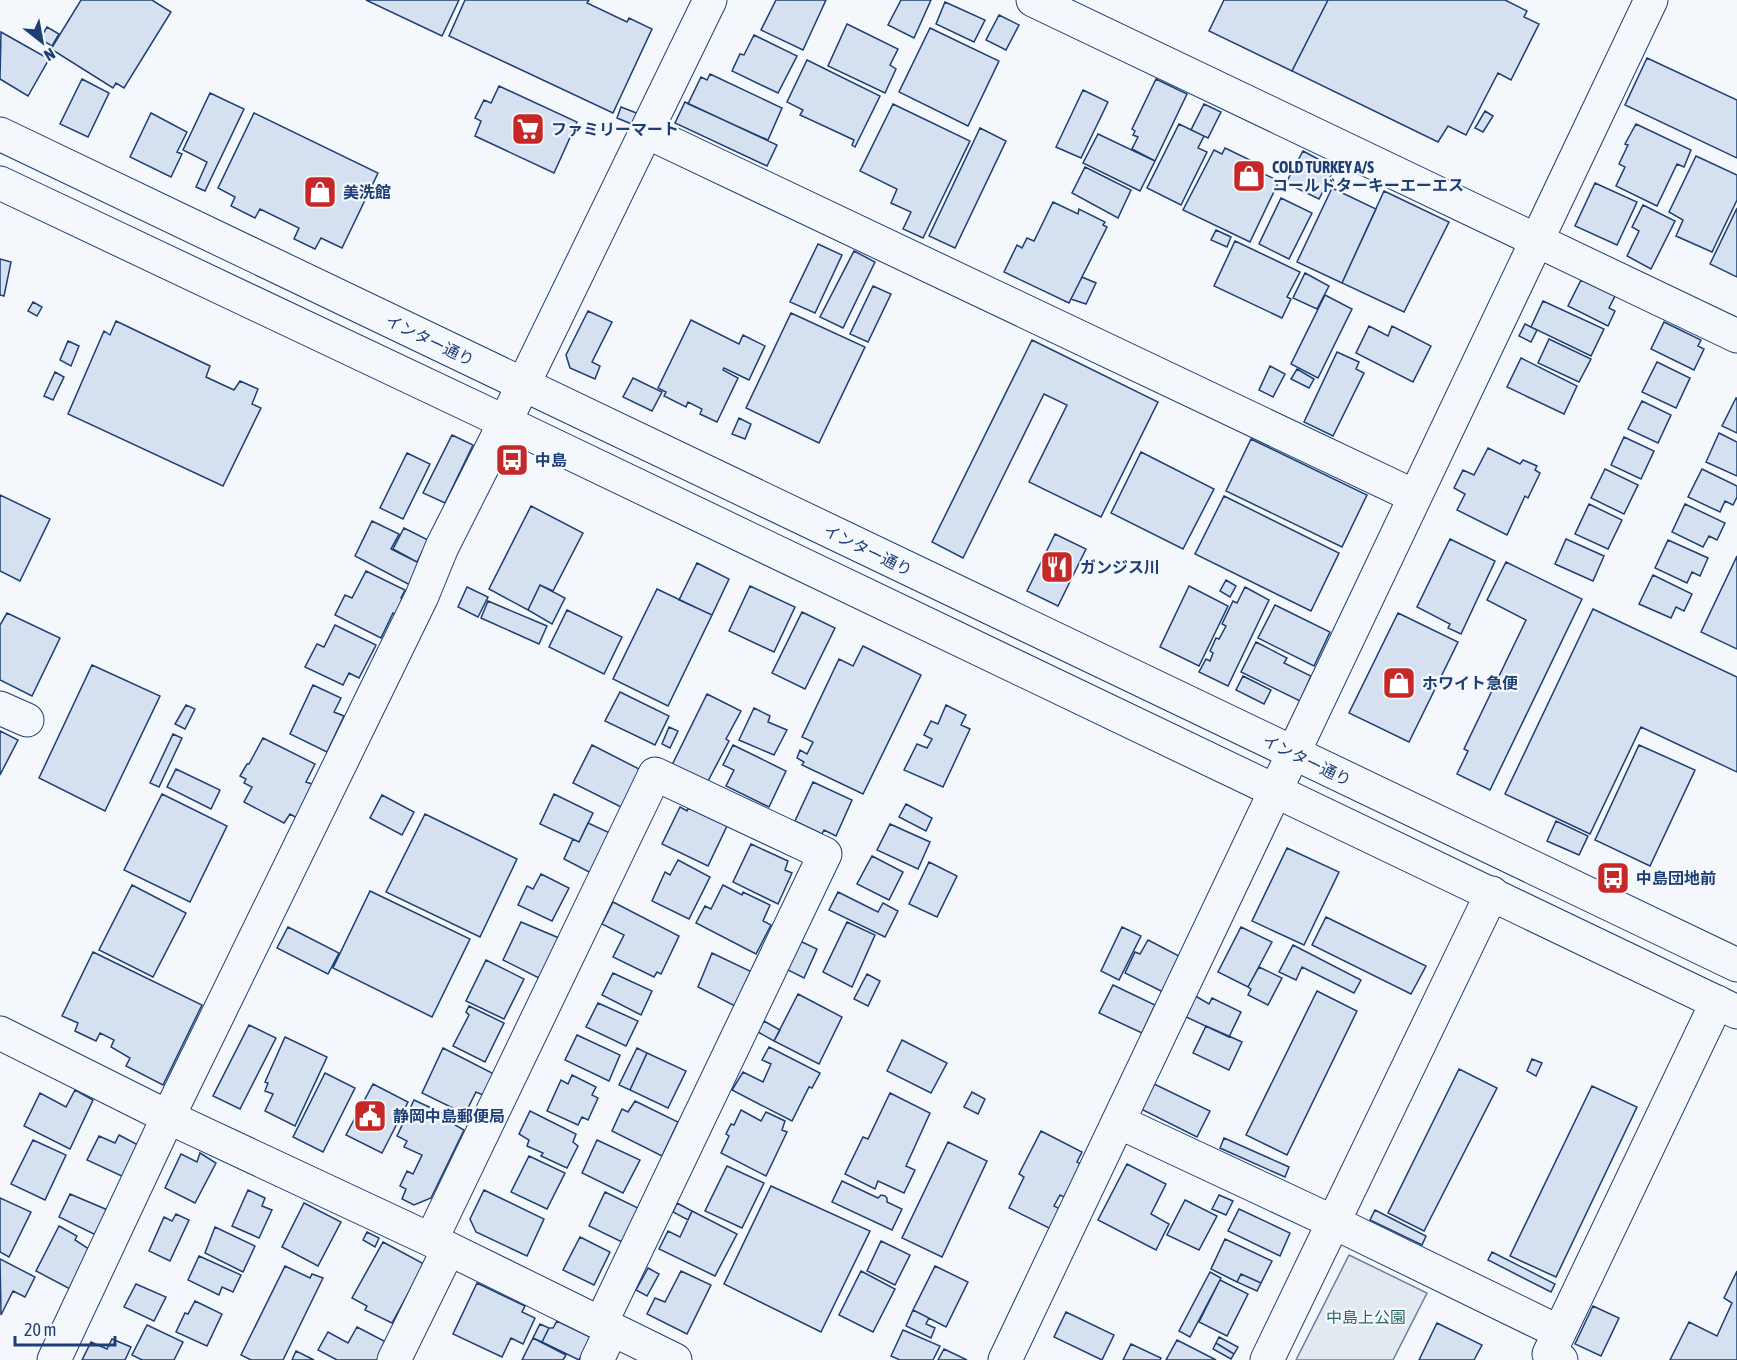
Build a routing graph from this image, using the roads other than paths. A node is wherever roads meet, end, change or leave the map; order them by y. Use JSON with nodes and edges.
{"nodes":[{"id":1,"x":710,"y":0,"type":"edge"},
{"id":2,"x":1034,"y":0,"type":"edge"},
{"id":3,"x":1651,"y":0,"type":"edge"},
{"id":4,"x":646,"y":132,"type":"junction"},
{"id":5,"x":4,"y":134,"type":"edge"},
{"id":6,"x":0,"y":183,"type":"edge"},
{"id":7,"x":1536,"y":241,"type":"junction"},
{"id":8,"x":1737,"y":336,"type":"edge"},
{"id":9,"x":523,"y":386,"type":"junction"},
{"id":10,"x":505,"y":422,"type":"junction"},
{"id":11,"x":1414,"y":495,"type":"junction"},
{"id":12,"x":1293,"y":753,"type":"junction"},
{"id":13,"x":1275,"y":791,"type":"junction"},
{"id":14,"x":1492,"y":893,"type":"junction"},
{"id":15,"x":1737,"y":965,"type":"edge"},
{"id":16,"x":1727,"y":1007,"type":"edge"},
{"id":17,"x":0,"y":1033,"type":"edge"},
{"id":18,"x":168,"y":1117,"type":"junction"},
{"id":19,"x":1119,"y":1122,"type":"junction"},
{"id":20,"x":1333,"y":1222,"type":"junction"},
{"id":21,"x":439,"y":1245,"type":"junction"},
{"id":22,"x":607,"y":1326,"type":"junction"},
{"id":23,"x":1560,"y":1346,"type":"edge"},
{"id":24,"x":54,"y":1360,"type":"edge"},
{"id":25,"x":394,"y":1360,"type":"edge"},
{"id":26,"x":597,"y":1360,"type":"edge"},
{"id":27,"x":675,"y":1360,"type":"edge"},
{"id":28,"x":1005,"y":1360,"type":"edge"},
{"id":29,"x":1267,"y":1360,"type":"edge"}],
"edges":[{"from":1,"to":4,"type":"street"},
{"from":2,"to":7,"type":"street"},
{"from":3,"to":7,"type":"street"},
{"from":4,"to":9,"type":"street"},
{"from":4,"to":11,"type":"street"},
{"from":5,"to":9,"type":"street","name":"インター通り"},
{"from":6,"to":10,"type":"street"},
{"from":7,"to":8,"type":"street"},
{"from":7,"to":11,"type":"street"},
{"from":9,"to":10,"type":"street"},
{"from":9,"to":12,"type":"street","name":"インター通り"},
{"from":10,"to":13,"type":"street"},
{"from":10,"to":18,"type":"street"},
{"from":11,"to":12,"type":"street"},
{"from":12,"to":13,"type":"street"},
{"from":12,"to":15,"type":"street","name":"インター通り"},
{"from":13,"to":14,"type":"street"},
{"from":13,"to":19,"type":"street"},
{"from":14,"to":16,"type":"street"},
{"from":14,"to":20,"type":"street"},
{"from":16,"to":23,"type":"street"},
{"from":17,"to":18,"type":"street"},
{"from":18,"to":21,"type":"street"},
{"from":18,"to":24,"type":"street"},
{"from":19,"to":20,"type":"street"},
{"from":19,"to":28,"type":"street"},
{"from":20,"to":23,"type":"street"},
{"from":20,"to":29,"type":"street"},
{"from":21,"to":22,"type":"street"},
{"from":21,"to":22,"type":"street"},
{"from":21,"to":25,"type":"street"},
{"from":22,"to":26,"type":"street"},
{"from":22,"to":27,"type":"street"}]}
